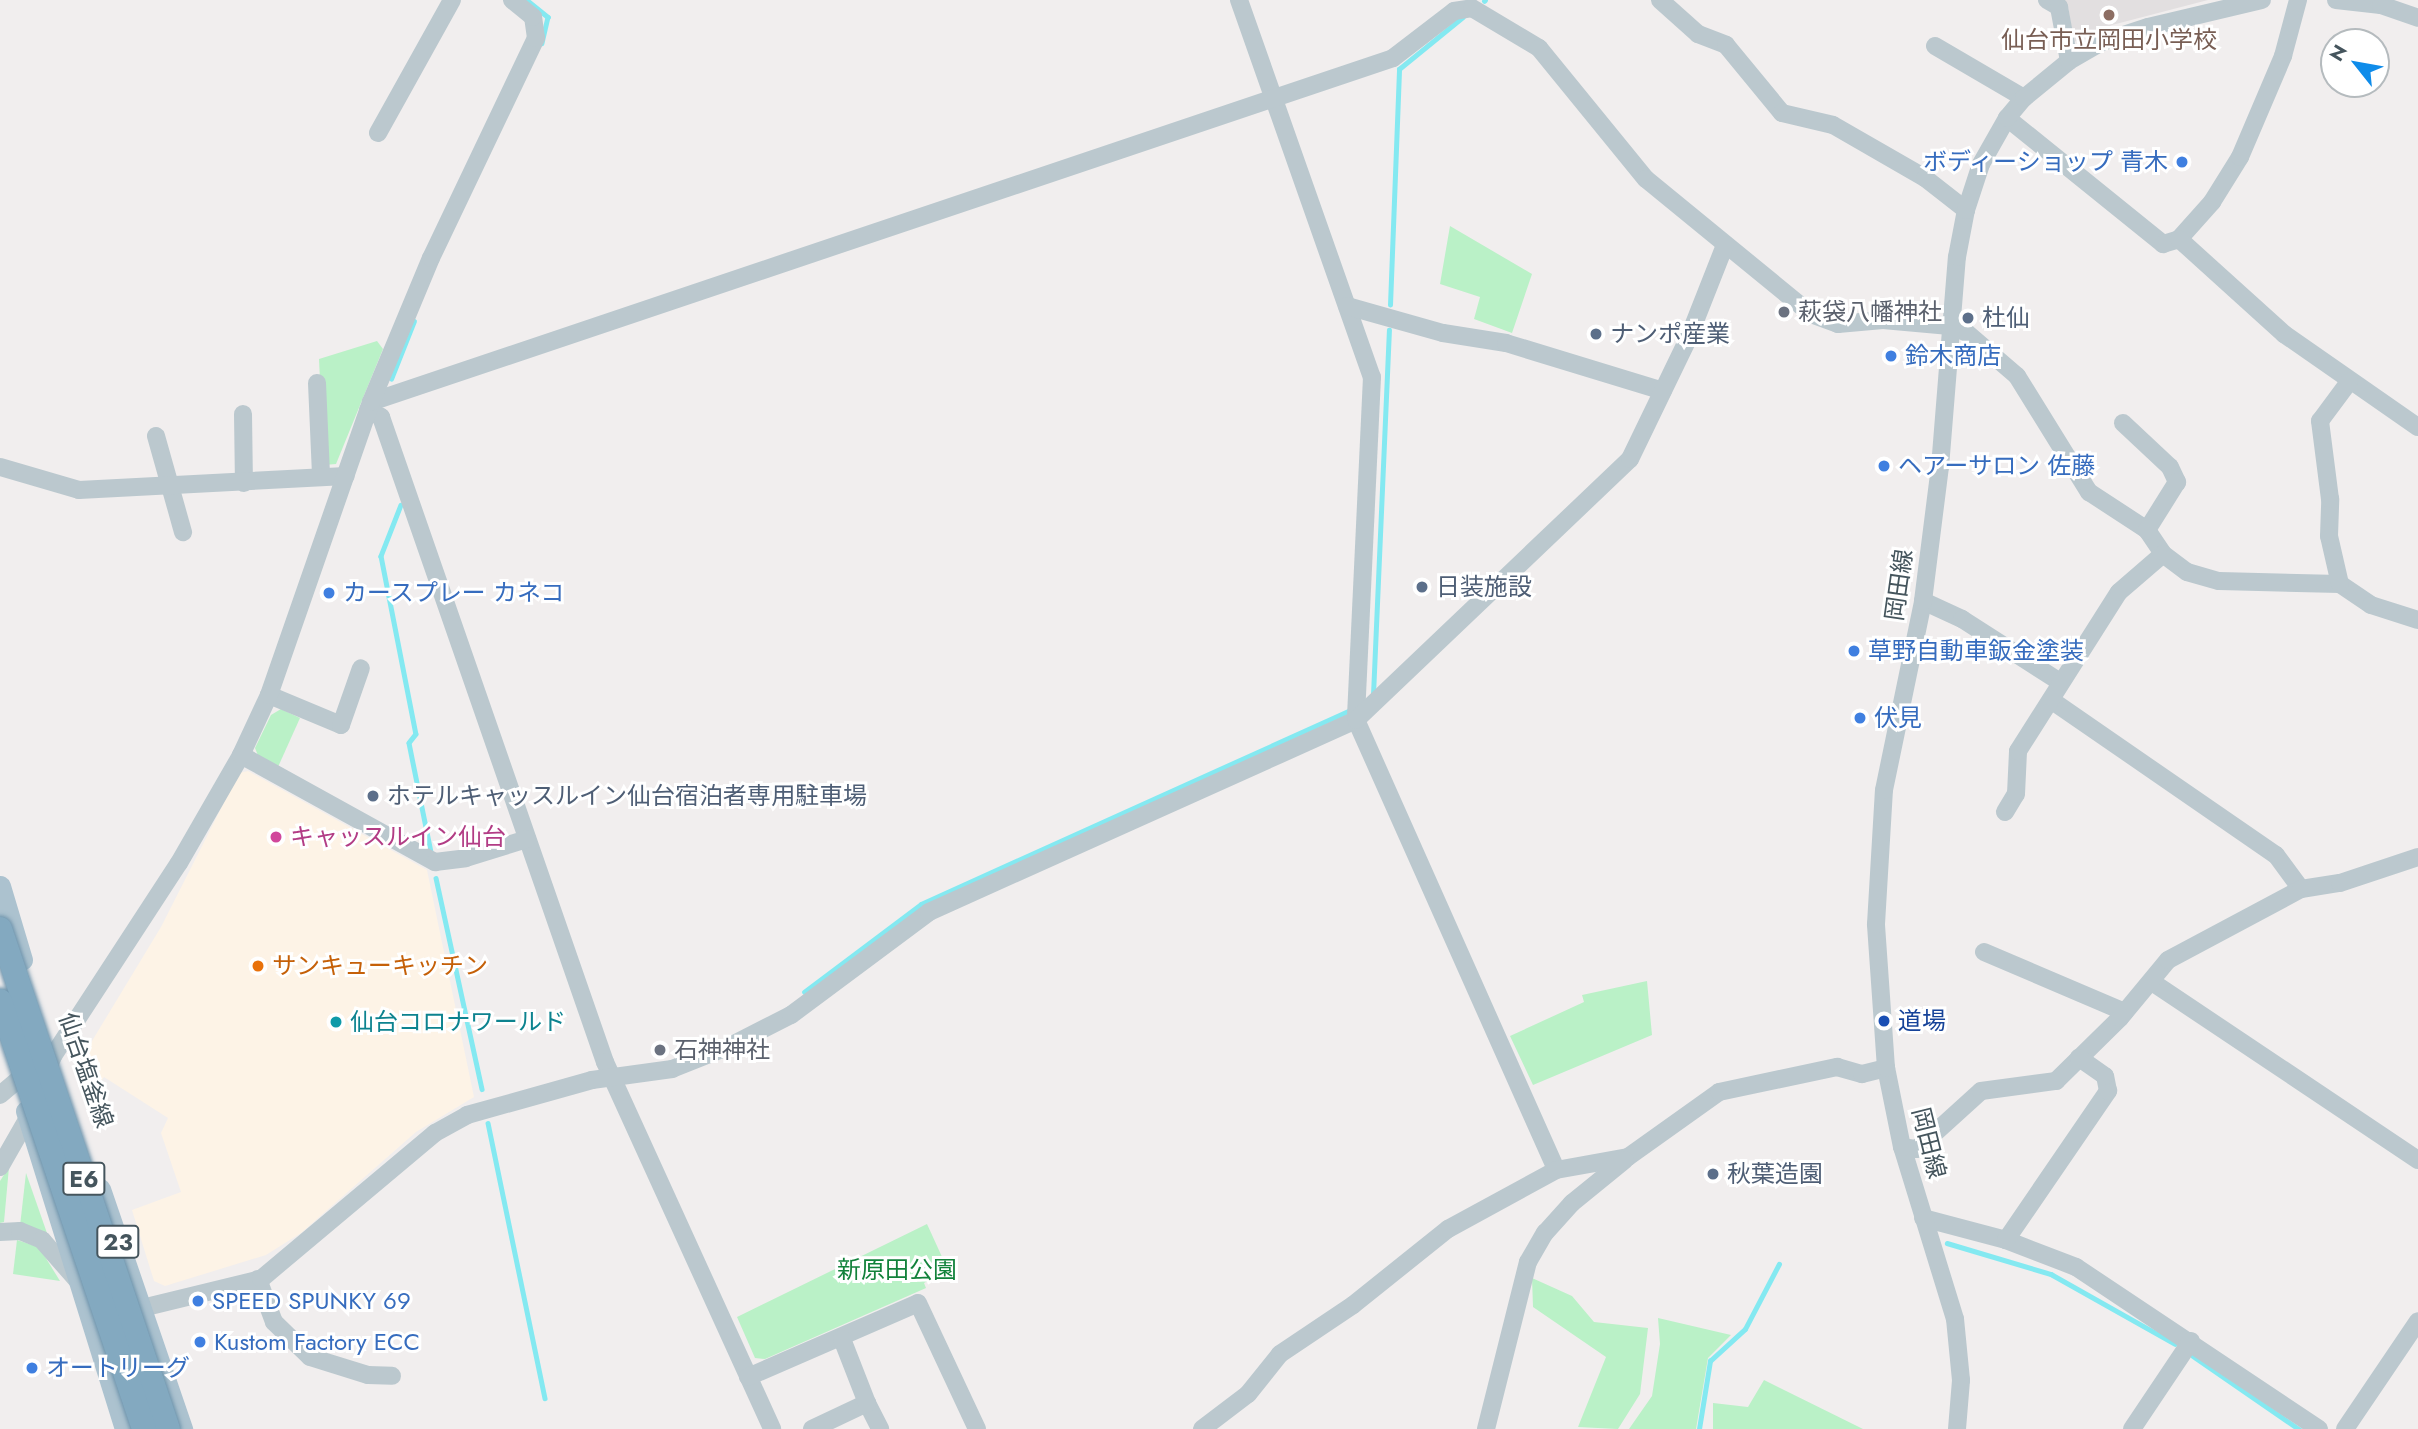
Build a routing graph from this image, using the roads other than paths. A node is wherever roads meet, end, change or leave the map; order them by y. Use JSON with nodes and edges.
{"nodes":[{"id":1,"x":452,"y":0,"type":"edge"},
{"id":2,"x":512,"y":0,"type":"edge"},
{"id":3,"x":1239,"y":0,"type":"edge"},
{"id":4,"x":1660,"y":0,"type":"edge"},
{"id":5,"x":2047,"y":0,"type":"edge"},
{"id":6,"x":2262,"y":0,"type":"edge"},
{"id":7,"x":2298,"y":0,"type":"edge"},
{"id":8,"x":2336,"y":0,"type":"edge"},
{"id":9,"x":1469,"y":4,"type":"edge"},
{"id":10,"x":2418,"y":18,"type":"edge"},
{"id":11,"x":1935,"y":46,"type":"dead end"},
{"id":12,"x":2069,"y":61,"type":"junction"},
{"id":13,"x":1273,"y":97,"type":"junction"},
{"id":14,"x":2024,"y":98,"type":"junction"},
{"id":15,"x":2007,"y":118,"type":"junction"},
{"id":16,"x":379,"y":133,"type":"dead end"},
{"id":17,"x":1966,"y":210,"type":"junction"},
{"id":18,"x":2179,"y":239,"type":"junction"},
{"id":19,"x":1726,"y":244,"type":"junction"},
{"id":20,"x":1347,"y":306,"type":"junction"},
{"id":21,"x":1950,"y":326,"type":"junction"},
{"id":22,"x":2349,"y":382,"type":"junction"},
{"id":23,"x":317,"y":383,"type":"dead end"},
{"id":24,"x":1663,"y":391,"type":"junction"},
{"id":25,"x":370,"y":406,"type":"junction"},
{"id":26,"x":243,"y":414,"type":"dead end"},
{"id":27,"x":2123,"y":423,"type":"dead end"},
{"id":28,"x":2418,"y":427,"type":"edge"},
{"id":29,"x":156,"y":436,"type":"dead end"},
{"id":30,"x":0,"y":467,"type":"edge"},
{"id":31,"x":321,"y":475,"type":"junction"},
{"id":32,"x":346,"y":476,"type":"junction"},
{"id":33,"x":244,"y":483,"type":"junction"},
{"id":34,"x":170,"y":486,"type":"junction"},
{"id":35,"x":2147,"y":530,"type":"junction"},
{"id":36,"x":183,"y":532,"type":"dead end"},
{"id":37,"x":2163,"y":554,"type":"junction"},
{"id":38,"x":2340,"y":584,"type":"junction"},
{"id":39,"x":1923,"y":601,"type":"junction"},
{"id":40,"x":2418,"y":620,"type":"edge"},
{"id":41,"x":361,"y":668,"type":"dead end"},
{"id":42,"x":2060,"y":682,"type":"junction"},
{"id":43,"x":269,"y":695,"type":"junction"},
{"id":44,"x":2051,"y":700,"type":"junction"},
{"id":45,"x":1356,"y":720,"type":"junction"},
{"id":46,"x":240,"y":755,"type":"junction"},
{"id":47,"x":2005,"y":812,"type":"dead end"},
{"id":48,"x":527,"y":839,"type":"junction"},
{"id":49,"x":2418,"y":857,"type":"edge"},
{"id":50,"x":0,"y":886,"type":"edge"},
{"id":51,"x":2301,"y":889,"type":"junction"},
{"id":52,"x":0,"y":929,"type":"edge"},
{"id":53,"x":1984,"y":952,"type":"dead end"},
{"id":54,"x":2152,"y":982,"type":"junction"},
{"id":55,"x":0,"y":1001,"type":"edge"},
{"id":56,"x":2125,"y":1012,"type":"junction"},
{"id":57,"x":0,"y":1036,"type":"edge"},
{"id":58,"x":53,"y":1056,"type":"junction"},
{"id":59,"x":2079,"y":1058,"type":"junction"},
{"id":60,"x":1885,"y":1068,"type":"junction"},
{"id":61,"x":612,"y":1077,"type":"junction"},
{"id":62,"x":15,"y":1079,"type":"junction"},
{"id":63,"x":0,"y":1095,"type":"edge"},
{"id":64,"x":29,"y":1120,"type":"junction"},
{"id":65,"x":1902,"y":1147,"type":"junction"},
{"id":66,"x":1628,"y":1157,"type":"junction"},
{"id":67,"x":2418,"y":1160,"type":"edge"},
{"id":68,"x":0,"y":1167,"type":"edge"},
{"id":69,"x":1556,"y":1170,"type":"junction"},
{"id":70,"x":1923,"y":1218,"type":"junction"},
{"id":71,"x":0,"y":1232,"type":"edge"},
{"id":72,"x":2006,"y":1240,"type":"junction"},
{"id":73,"x":76,"y":1279,"type":"junction"},
{"id":74,"x":258,"y":1279,"type":"junction"},
{"id":75,"x":142,"y":1308,"type":"junction"},
{"id":76,"x":2418,"y":1321,"type":"edge"},
{"id":77,"x":842,"y":1339,"type":"junction"},
{"id":78,"x":2191,"y":1341,"type":"junction"},
{"id":79,"x":392,"y":1376,"type":"dead end"},
{"id":80,"x":748,"y":1377,"type":"junction"},
{"id":81,"x":867,"y":1403,"type":"junction"},
{"id":82,"x":125,"y":1429,"type":"edge"},
{"id":83,"x":144,"y":1429,"type":"edge"},
{"id":84,"x":168,"y":1429,"type":"edge"},
{"id":85,"x":182,"y":1429,"type":"edge"},
{"id":86,"x":772,"y":1429,"type":"edge"},
{"id":87,"x":811,"y":1429,"type":"edge"},
{"id":88,"x":880,"y":1429,"type":"edge"},
{"id":89,"x":977,"y":1429,"type":"edge"},
{"id":90,"x":1202,"y":1429,"type":"edge"},
{"id":91,"x":1486,"y":1429,"type":"edge"},
{"id":92,"x":1957,"y":1429,"type":"edge"},
{"id":93,"x":2132,"y":1429,"type":"edge"},
{"id":94,"x":2319,"y":1429,"type":"edge"},
{"id":95,"x":2346,"y":1429,"type":"edge"}],
"edges":[{"from":1,"to":16,"type":"street"},
{"from":2,"to":25,"type":"street"},
{"from":3,"to":13,"type":"street"},
{"from":4,"to":17,"type":"street"},
{"from":5,"to":12,"type":"street"},
{"from":6,"to":12,"type":"street","name":"岡田線"},
{"from":7,"to":18,"type":"street"},
{"from":8,"to":10,"type":"street"},
{"from":9,"to":13,"type":"street"},
{"from":9,"to":19,"type":"street"},
{"from":11,"to":14,"type":"street"},
{"from":12,"to":14,"type":"street","name":"岡田線"},
{"from":13,"to":20,"type":"street"},
{"from":13,"to":25,"type":"street"},
{"from":14,"to":15,"type":"street","name":"岡田線"},
{"from":15,"to":17,"type":"street","name":"岡田線"},
{"from":15,"to":18,"type":"street"},
{"from":17,"to":21,"type":"street","name":"岡田線"},
{"from":18,"to":22,"type":"street"},
{"from":19,"to":21,"type":"street"},
{"from":19,"to":24,"type":"street"},
{"from":20,"to":24,"type":"street"},
{"from":20,"to":45,"type":"street"},
{"from":21,"to":35,"type":"street"},
{"from":21,"to":39,"type":"street","name":"岡田線"},
{"from":22,"to":28,"type":"street"},
{"from":22,"to":38,"type":"street"},
{"from":23,"to":31,"type":"street"},
{"from":24,"to":45,"type":"street"},
{"from":25,"to":32,"type":"street"},
{"from":25,"to":48,"type":"street"},
{"from":26,"to":33,"type":"street"},
{"from":27,"to":35,"type":"street"},
{"from":29,"to":34,"type":"street"},
{"from":30,"to":34,"type":"street"},
{"from":31,"to":32,"type":"street"},
{"from":31,"to":33,"type":"street"},
{"from":32,"to":43,"type":"street"},
{"from":33,"to":34,"type":"street"},
{"from":34,"to":36,"type":"street"},
{"from":35,"to":37,"type":"street"},
{"from":37,"to":38,"type":"street"},
{"from":37,"to":42,"type":"street"},
{"from":38,"to":40,"type":"street"},
{"from":39,"to":42,"type":"street"},
{"from":39,"to":60,"type":"street","name":"岡田線"},
{"from":41,"to":43,"type":"street"},
{"from":42,"to":44,"type":"street"},
{"from":43,"to":46,"type":"street"},
{"from":44,"to":47,"type":"street"},
{"from":44,"to":51,"type":"street"},
{"from":45,"to":61,"type":"street"},
{"from":45,"to":69,"type":"street"},
{"from":46,"to":48,"type":"street"},
{"from":46,"to":58,"type":"street"},
{"from":48,"to":61,"type":"street"},
{"from":49,"to":51,"type":"street"},
{"from":50,"to":58,"type":"main road","name":"仙台塩釜線","number":"23"},
{"from":51,"to":54,"type":"street"},
{"from":52,"to":84,"type":"highway","number":"E6","bridge":true},
{"from":53,"to":56,"type":"street"},
{"from":54,"to":56,"type":"street"},
{"from":54,"to":67,"type":"street"},
{"from":55,"to":83,"type":"highway","number":"E6","bridge":true},
{"from":56,"to":59,"type":"street"},
{"from":57,"to":62,"type":"main road","number":"23"},
{"from":58,"to":62,"type":"street"},
{"from":58,"to":64,"type":"street"},
{"from":58,"to":75,"type":"main road","name":"仙台塩釜線","number":"23"},
{"from":59,"to":65,"type":"street"},
{"from":59,"to":72,"type":"street"},
{"from":60,"to":65,"type":"street","name":"岡田線"},
{"from":60,"to":66,"type":"street"},
{"from":61,"to":74,"type":"street"},
{"from":61,"to":80,"type":"street"},
{"from":62,"to":63,"type":"street"},
{"from":62,"to":64,"type":"main road","number":"23"},
{"from":64,"to":68,"type":"street"},
{"from":64,"to":73,"type":"main road","number":"23"},
{"from":65,"to":70,"type":"street","name":"岡田線"},
{"from":66,"to":69,"type":"street"},
{"from":66,"to":91,"type":"street"},
{"from":69,"to":90,"type":"street"},
{"from":70,"to":72,"type":"street"},
{"from":70,"to":92,"type":"street","name":"岡田線"},
{"from":71,"to":73,"type":"street"},
{"from":72,"to":78,"type":"street"},
{"from":73,"to":82,"type":"main road","number":"23"},
{"from":74,"to":75,"type":"street"},
{"from":74,"to":79,"type":"street"},
{"from":75,"to":85,"type":"main road","name":"仙台塩釜線","number":"23"},
{"from":76,"to":95,"type":"street"},
{"from":77,"to":80,"type":"street"},
{"from":77,"to":81,"type":"street"},
{"from":77,"to":89,"type":"street"},
{"from":78,"to":93,"type":"street"},
{"from":78,"to":94,"type":"street"},
{"from":80,"to":86,"type":"street"},
{"from":81,"to":87,"type":"street"},
{"from":81,"to":88,"type":"street"}]}
